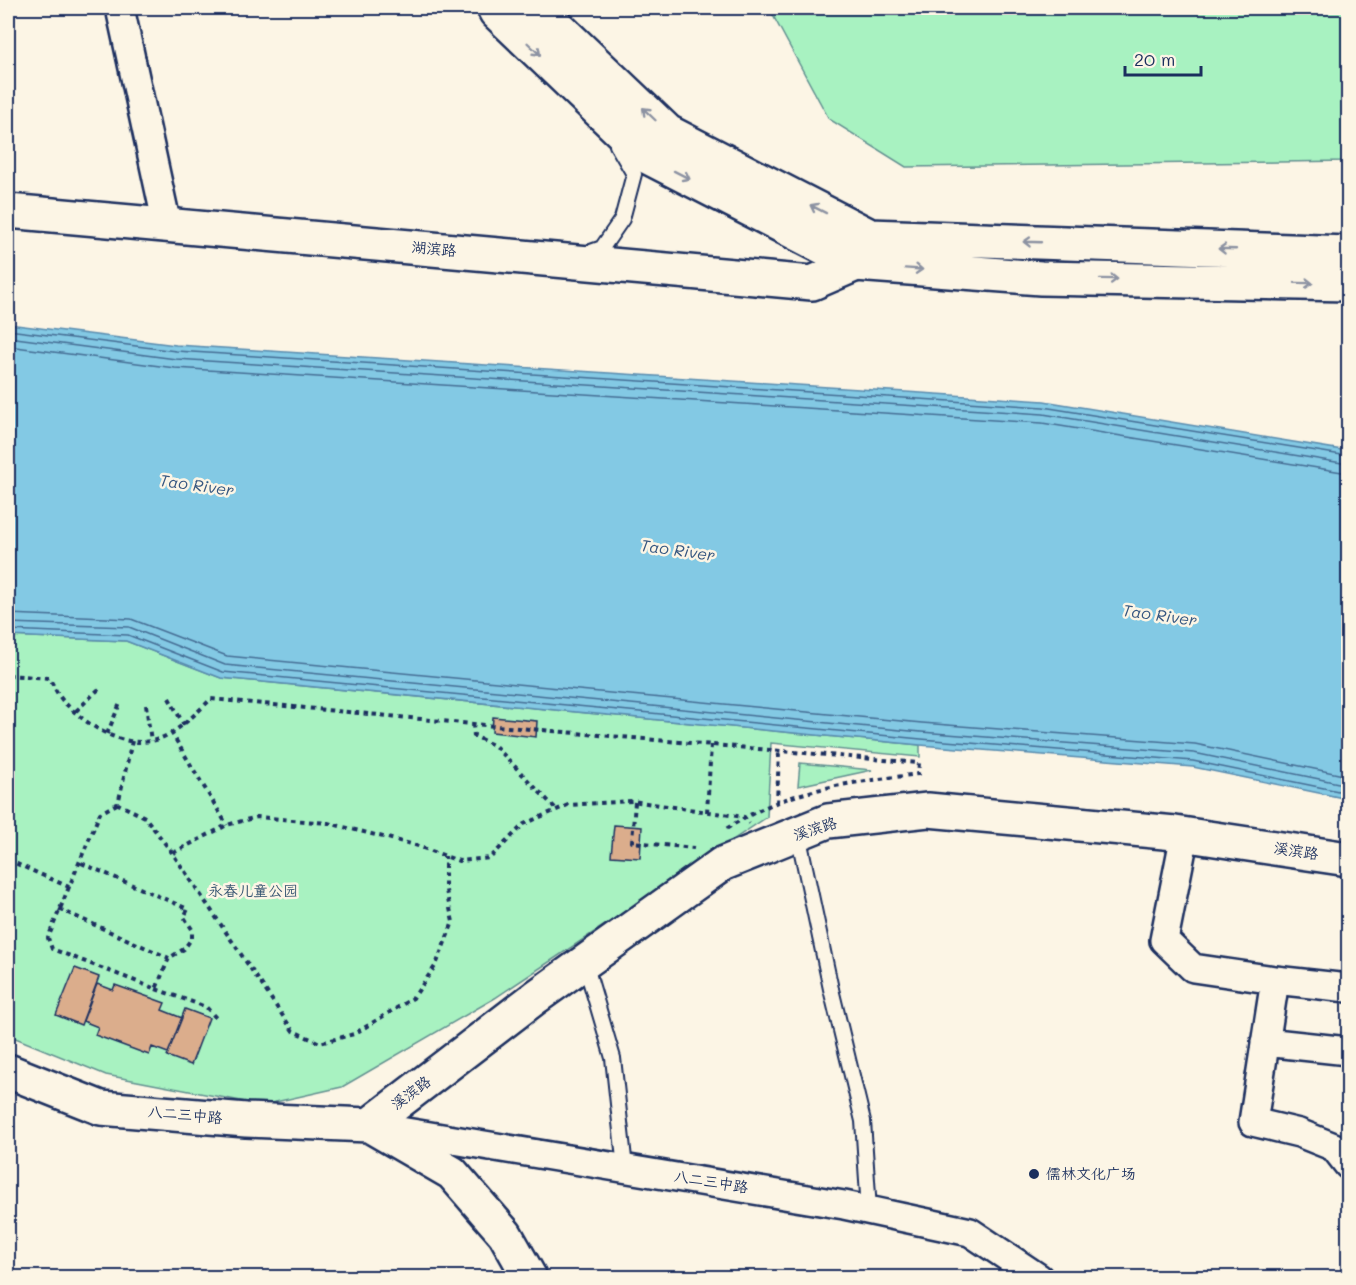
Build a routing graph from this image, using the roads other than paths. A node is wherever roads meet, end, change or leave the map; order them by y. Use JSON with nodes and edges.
{"nodes":[{"id":1,"x":120,"y":8,"type":"edge"},
{"id":2,"x":494,"y":8,"type":"edge"},
{"id":3,"x":538,"y":8,"type":"edge"},
{"id":4,"x":595,"y":107,"type":"junction"},
{"id":5,"x":8,"y":211,"type":"edge"},
{"id":6,"x":167,"y":225,"type":"junction"},
{"id":7,"x":1348,"y":253,"type":"edge"},
{"id":8,"x":562,"y":261,"type":"junction"},
{"id":9,"x":856,"y":264,"type":"junction"},
{"id":10,"x":1348,"y":284,"type":"edge"},
{"id":11,"x":798,"y":834,"type":"junction"},
{"id":12,"x":1185,"y":834,"type":"junction"},
{"id":13,"x":1348,"y":859,"type":"edge"},
{"id":14,"x":585,"y":963,"type":"junction"},
{"id":15,"x":1275,"y":980,"type":"junction"},
{"id":16,"x":1348,"y":988,"type":"edge"},
{"id":17,"x":1265,"y":1042,"type":"junction"},
{"id":18,"x":1348,"y":1052,"type":"edge"},
{"id":19,"x":8,"y":1071,"type":"edge"},
{"id":20,"x":369,"y":1125,"type":"junction"},
{"id":21,"x":1348,"y":1165,"type":"edge"},
{"id":22,"x":625,"y":1168,"type":"junction"},
{"id":23,"x":869,"y":1210,"type":"junction"},
{"id":24,"x":530,"y":1278,"type":"edge"},
{"id":25,"x":1039,"y":1278,"type":"edge"}],
"edges":[{"from":1,"to":6,"type":"street"},
{"from":2,"to":4,"type":"main road","one_way":true},
{"from":7,"to":3,"type":"main road","one_way":true},
{"from":4,"to":8,"type":"lane"},
{"from":4,"to":9,"type":"main road","one_way":true},
{"from":5,"to":6,"type":"main road","name":"湖滨路"},
{"from":6,"to":8,"type":"main road","name":"湖滨路"},
{"from":8,"to":9,"type":"main road","name":"湖滨路"},
{"from":9,"to":10,"type":"main road","one_way":true},
{"from":11,"to":12,"type":"main road","name":"溪滨路"},
{"from":11,"to":14,"type":"main road","name":"溪滨路"},
{"from":11,"to":23,"type":"lane"},
{"from":12,"to":13,"type":"main road","name":"溪滨路"},
{"from":12,"to":15,"type":"street"},
{"from":14,"to":20,"type":"main road","name":"溪滨路"},
{"from":14,"to":22,"type":"lane"},
{"from":15,"to":16,"type":"street"},
{"from":15,"to":17,"type":"street"},
{"from":17,"to":18,"type":"street"},
{"from":17,"to":21,"type":"street"},
{"from":19,"to":20,"type":"main road","name":"八二三中路"},
{"from":20,"to":22,"type":"street","name":"八二三中路"},
{"from":20,"to":24,"type":"main road","name":"八二三中路"},
{"from":22,"to":23,"type":"street","name":"八二三中路"},
{"from":23,"to":25,"type":"street","name":"八二三中路"}]}
